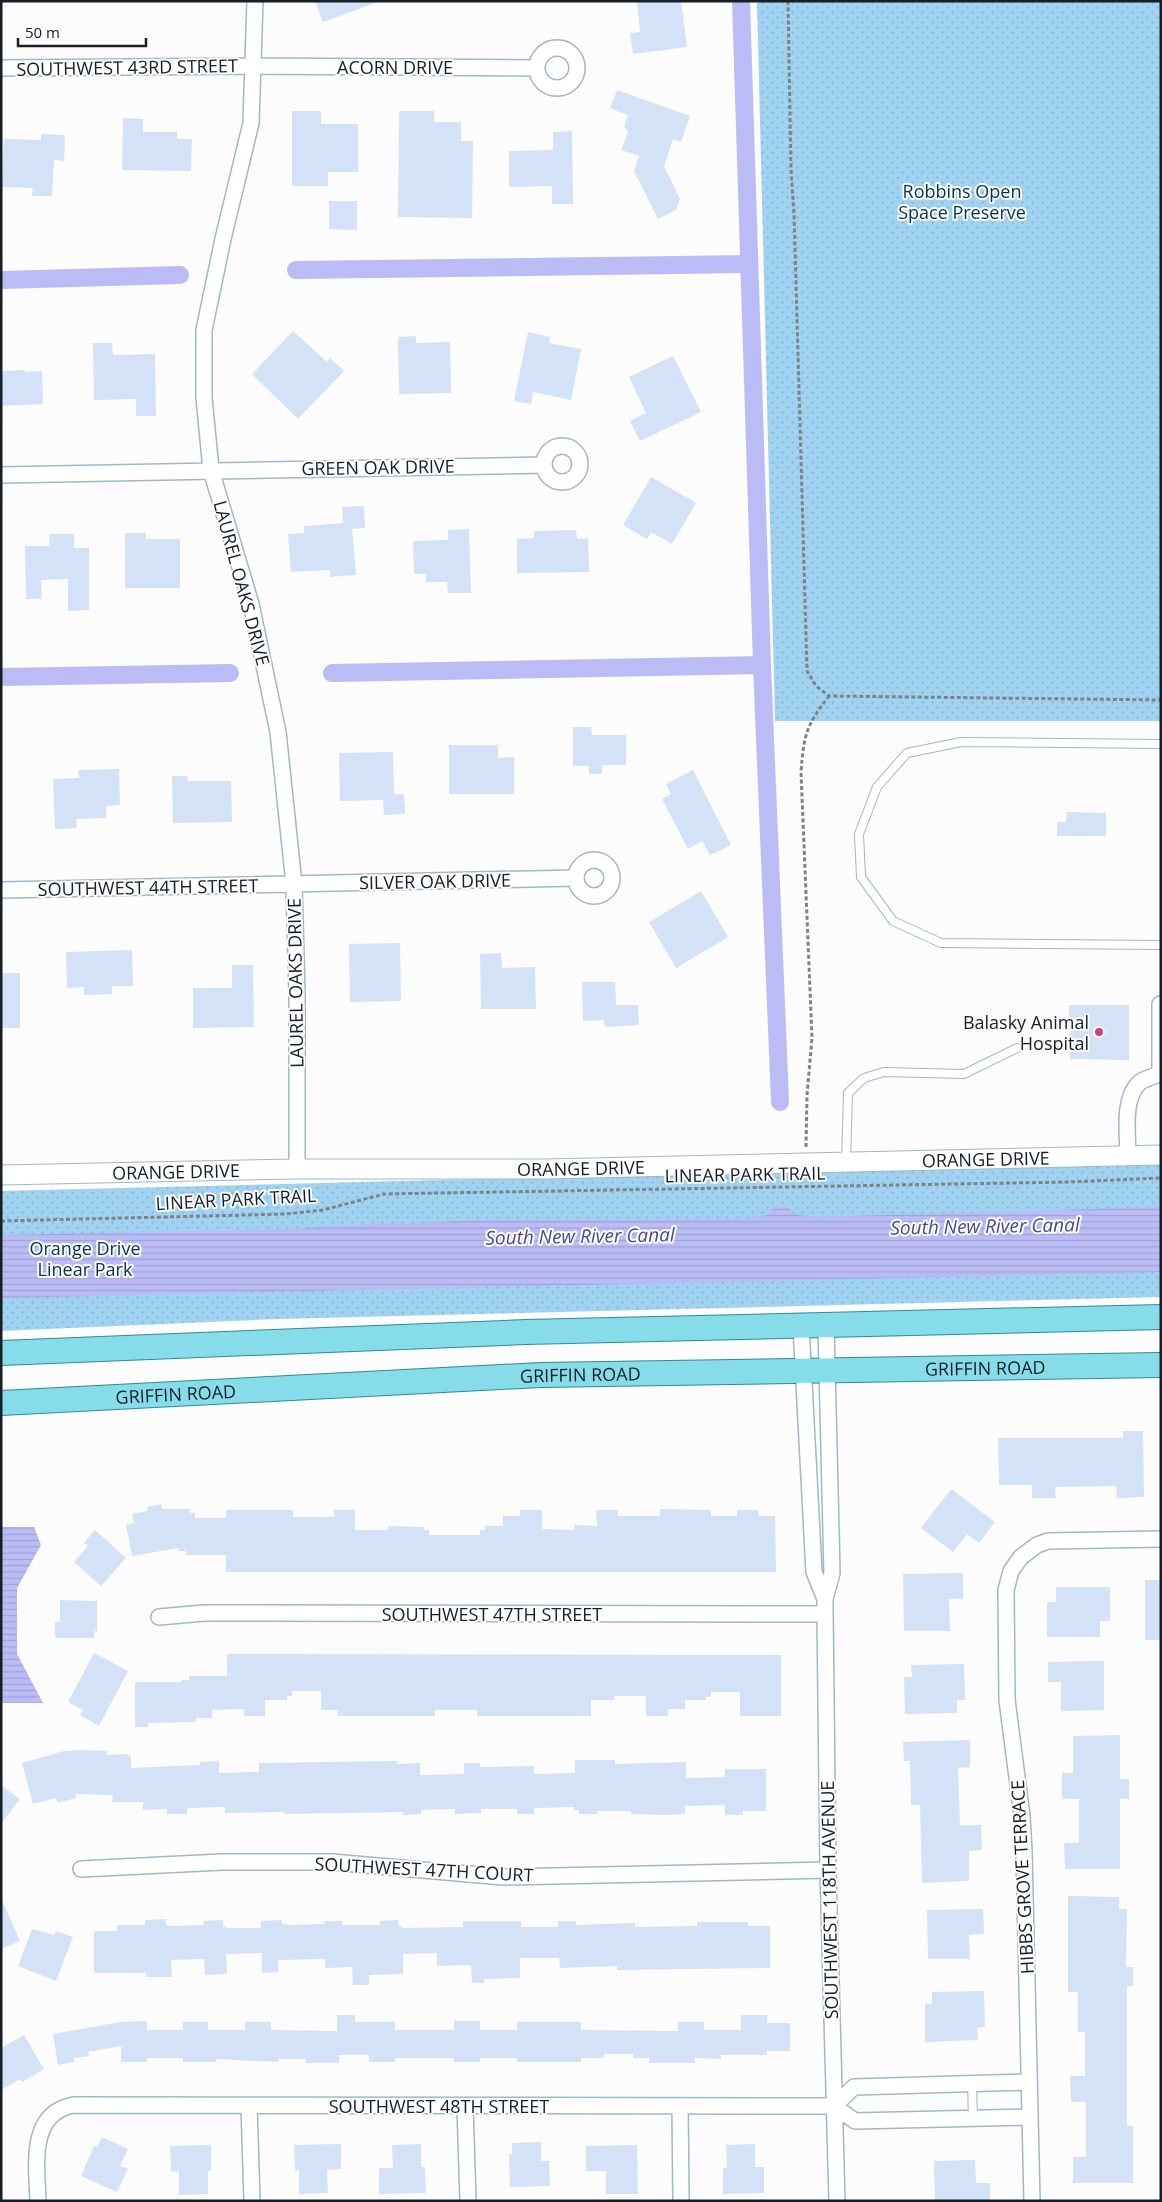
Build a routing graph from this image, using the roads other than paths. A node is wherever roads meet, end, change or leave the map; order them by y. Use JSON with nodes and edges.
{"nodes":[{"id":1,"x":255,"y":1,"type":"edge"},
{"id":2,"x":254,"y":66,"type":"junction"},
{"id":3,"x":1,"y":68,"type":"edge"},
{"id":4,"x":537,"y":68,"type":"dead end"},
{"id":5,"x":544,"y":465,"type":"dead end"},
{"id":6,"x":211,"y":470,"type":"junction"},
{"id":7,"x":1,"y":475,"type":"edge"},
{"id":8,"x":1161,"y":744,"type":"edge"},
{"id":9,"x":575,"y":878,"type":"dead end"},
{"id":10,"x":294,"y":884,"type":"junction"},
{"id":11,"x":2,"y":890,"type":"edge"},
{"id":12,"x":1161,"y":945,"type":"edge"},
{"id":13,"x":1160,"y":1004,"type":"edge"},
{"id":14,"x":1018,"y":1048,"type":"dead end"},
{"id":15,"x":1161,"y":1155,"type":"edge"},
{"id":16,"x":1128,"y":1156,"type":"junction"},
{"id":17,"x":846,"y":1162,"type":"junction"},
{"id":18,"x":297,"y":1169,"type":"junction"},
{"id":19,"x":1,"y":1175,"type":"edge"},
{"id":20,"x":1161,"y":1317,"type":"edge"},
{"id":21,"x":826,"y":1325,"type":"junction"},
{"id":22,"x":801,"y":1326,"type":"junction"},
{"id":23,"x":1,"y":1353,"type":"edge"},
{"id":24,"x":1161,"y":1365,"type":"edge"},
{"id":25,"x":801,"y":1371,"type":"junction"},
{"id":26,"x":826,"y":1371,"type":"junction"},
{"id":27,"x":1,"y":1403,"type":"edge"},
{"id":28,"x":1161,"y":1539,"type":"edge"},
{"id":29,"x":825,"y":1599,"type":"junction"},
{"id":30,"x":825,"y":1614,"type":"junction"},
{"id":31,"x":159,"y":1617,"type":"dead end"},
{"id":32,"x":81,"y":1869,"type":"dead end"},
{"id":33,"x":828,"y":1870,"type":"junction"},
{"id":34,"x":1029,"y":2082,"type":"junction"},
{"id":35,"x":972,"y":2084,"type":"junction"},
{"id":36,"x":249,"y":2105,"type":"junction"},
{"id":37,"x":465,"y":2106,"type":"junction"},
{"id":38,"x":680,"y":2106,"type":"junction"},
{"id":39,"x":834,"y":2106,"type":"junction"},
{"id":40,"x":1030,"y":2117,"type":"junction"},
{"id":41,"x":973,"y":2118,"type":"junction"},
{"id":42,"x":38,"y":2201,"type":"edge"},
{"id":43,"x":252,"y":2201,"type":"edge"},
{"id":44,"x":468,"y":2201,"type":"edge"},
{"id":45,"x":681,"y":2201,"type":"edge"},
{"id":46,"x":837,"y":2201,"type":"edge"},
{"id":47,"x":1032,"y":2201,"type":"edge"}],
"edges":[{"from":1,"to":2,"type":"street","name":"LAUREL OAKS DRIVE"},
{"from":2,"to":3,"type":"street","name":"SOUTHWEST 43RD STREET"},
{"from":2,"to":4,"type":"street","name":"ACORN DRIVE"},
{"from":2,"to":6,"type":"street","name":"LAUREL OAKS DRIVE"},
{"from":5,"to":6,"type":"street","name":"GREEN OAK DRIVE"},
{"from":6,"to":7,"type":"street","name":"GREEN OAK DRIVE"},
{"from":6,"to":10,"type":"street","name":"LAUREL OAKS DRIVE"},
{"from":8,"to":12,"type":"lane"},
{"from":9,"to":10,"type":"street","name":"SILVER OAK DRIVE"},
{"from":10,"to":11,"type":"street","name":"SOUTHWEST 44TH STREET"},
{"from":10,"to":18,"type":"street","name":"LAUREL OAKS DRIVE"},
{"from":13,"to":16,"type":"street"},
{"from":14,"to":17,"type":"lane"},
{"from":15,"to":16,"type":"street","name":"ORANGE DRIVE"},
{"from":16,"to":17,"type":"street","name":"ORANGE DRIVE"},
{"from":17,"to":18,"type":"street","name":"ORANGE DRIVE"},
{"from":18,"to":19,"type":"street","name":"ORANGE DRIVE"},
{"from":20,"to":21,"type":"main road"},
{"from":21,"to":22,"type":"main road"},
{"from":21,"to":26,"type":"street","name":"SOUTHWEST 118TH AVENUE"},
{"from":22,"to":23,"type":"main road"},
{"from":22,"to":25,"type":"street","name":"SOUTHWEST 118TH AVENUE"},
{"from":24,"to":26,"type":"main road","name":"GRIFFIN ROAD"},
{"from":25,"to":26,"type":"main road","name":"GRIFFIN ROAD"},
{"from":25,"to":27,"type":"main road","name":"GRIFFIN ROAD"},
{"from":25,"to":29,"type":"street","name":"SOUTHWEST 118TH AVENUE"},
{"from":26,"to":29,"type":"street","name":"SOUTHWEST 118TH AVENUE"},
{"from":28,"to":34,"type":"street","name":"HIBBS GROVE TERRACE"},
{"from":29,"to":30,"type":"street","name":"SOUTHWEST 118TH AVENUE"},
{"from":30,"to":31,"type":"street","name":"SOUTHWEST 47TH STREET"},
{"from":30,"to":33,"type":"street","name":"SOUTHWEST 118TH AVENUE"},
{"from":32,"to":33,"type":"street","name":"SOUTHWEST 47TH COURT"},
{"from":33,"to":39,"type":"street","name":"SOUTHWEST 118TH AVENUE"},
{"from":34,"to":35,"type":"street"},
{"from":34,"to":40,"type":"street","name":"HIBBS GROVE TERRACE"},
{"from":35,"to":39,"type":"street"},
{"from":35,"to":41,"type":"lane"},
{"from":36,"to":37,"type":"street","name":"SOUTHWEST 48TH STREET"},
{"from":36,"to":42,"type":"street","name":"SOUTHWEST 48TH STREET"},
{"from":36,"to":43,"type":"street"},
{"from":37,"to":38,"type":"street","name":"SOUTHWEST 48TH STREET"},
{"from":37,"to":44,"type":"street"},
{"from":38,"to":39,"type":"street","name":"SOUTHWEST 48TH STREET"},
{"from":38,"to":45,"type":"street"},
{"from":39,"to":41,"type":"street"},
{"from":39,"to":46,"type":"street","name":"SOUTHWEST 118TH AVENUE"},
{"from":40,"to":41,"type":"street"},
{"from":40,"to":47,"type":"street","name":"HIBBS GROVE TERRACE"}]}
